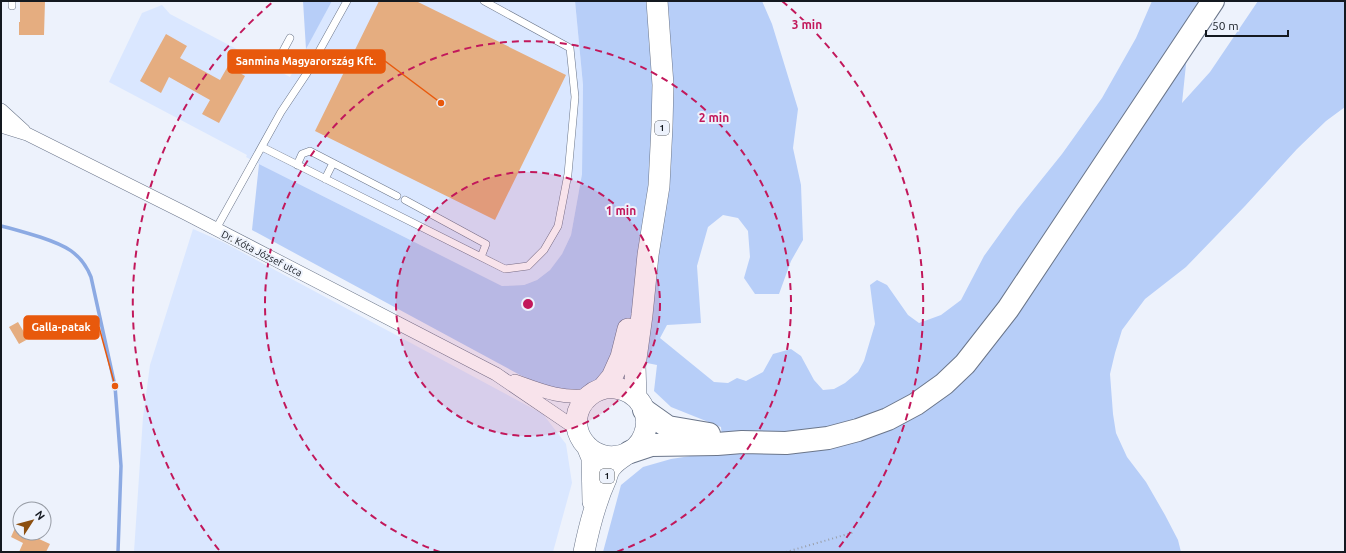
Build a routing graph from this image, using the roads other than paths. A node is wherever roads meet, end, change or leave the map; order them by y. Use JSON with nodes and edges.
{"nodes":[{"id":1,"x":347,"y":1,"type":"edge"},
{"id":2,"x":484,"y":1,"type":"edge"},
{"id":3,"x":657,"y":1,"type":"edge"},
{"id":4,"x":1213,"y":1,"type":"edge"},
{"id":5,"x":290,"y":38,"type":"dead end"},
{"id":6,"x":283,"y":51,"type":"dead end"},
{"id":7,"x":3,"y":116,"type":"edge"},
{"id":8,"x":262,"y":147,"type":"junction"},
{"id":9,"x":333,"y":163,"type":"junction"},
{"id":10,"x":297,"y":165,"type":"junction"},
{"id":11,"x":325,"y":179,"type":"junction"},
{"id":12,"x":398,"y":196,"type":"dead end"},
{"id":13,"x":405,"y":200,"type":"dead end"},
{"id":14,"x":216,"y":229,"type":"junction"},
{"id":15,"x":648,"y":255,"type":"junction"},
{"id":16,"x":481,"y":257,"type":"junction"},
{"id":17,"x":496,"y":374,"type":"junction"},
{"id":18,"x":596,"y":392,"type":"junction"},
{"id":19,"x":640,"y":404,"type":"junction"},
{"id":20,"x":583,"y":441,"type":"junction"},
{"id":21,"x":742,"y":442,"type":"junction"},
{"id":22,"x":630,"y":452,"type":"junction"},
{"id":23,"x":594,"y":508,"type":"junction"},
{"id":24,"x":584,"y":552,"type":"edge"}],
"edges":[{"from":1,"to":8,"type":"lane"},
{"from":2,"to":16,"type":"lane"},
{"from":3,"to":15,"type":"main road","number":"1"},
{"from":4,"to":21,"type":"highway"},
{"from":5,"to":6,"type":"lane"},
{"from":7,"to":14,"type":"street","name":"Dr. Kóta József utca"},
{"from":8,"to":10,"type":"lane"},
{"from":8,"to":14,"type":"lane"},
{"from":9,"to":10,"type":"lane"},
{"from":9,"to":11,"type":"lane"},
{"from":9,"to":12,"type":"lane"},
{"from":10,"to":11,"type":"lane"},
{"from":11,"to":16,"type":"lane"},
{"from":13,"to":16,"type":"lane"},
{"from":14,"to":17,"type":"street","name":"Dr. Kóta József utca"},
{"from":15,"to":18,"type":"main road","number":"1"},
{"from":15,"to":19,"type":"main road","number":"1"},
{"from":17,"to":18,"type":"street"},
{"from":17,"to":20,"type":"street"},
{"from":18,"to":19,"type":"main road"},
{"from":18,"to":20,"type":"main road","number":"1"},
{"from":19,"to":21,"type":"highway"},
{"from":19,"to":22,"type":"main road","number":"1"},
{"from":20,"to":22,"type":"main road","number":"1"},
{"from":20,"to":23,"type":"main road","number":"1"},
{"from":21,"to":22,"type":"highway"},
{"from":22,"to":23,"type":"main road","number":"1"},
{"from":23,"to":24,"type":"main road","number":"1"}]}
